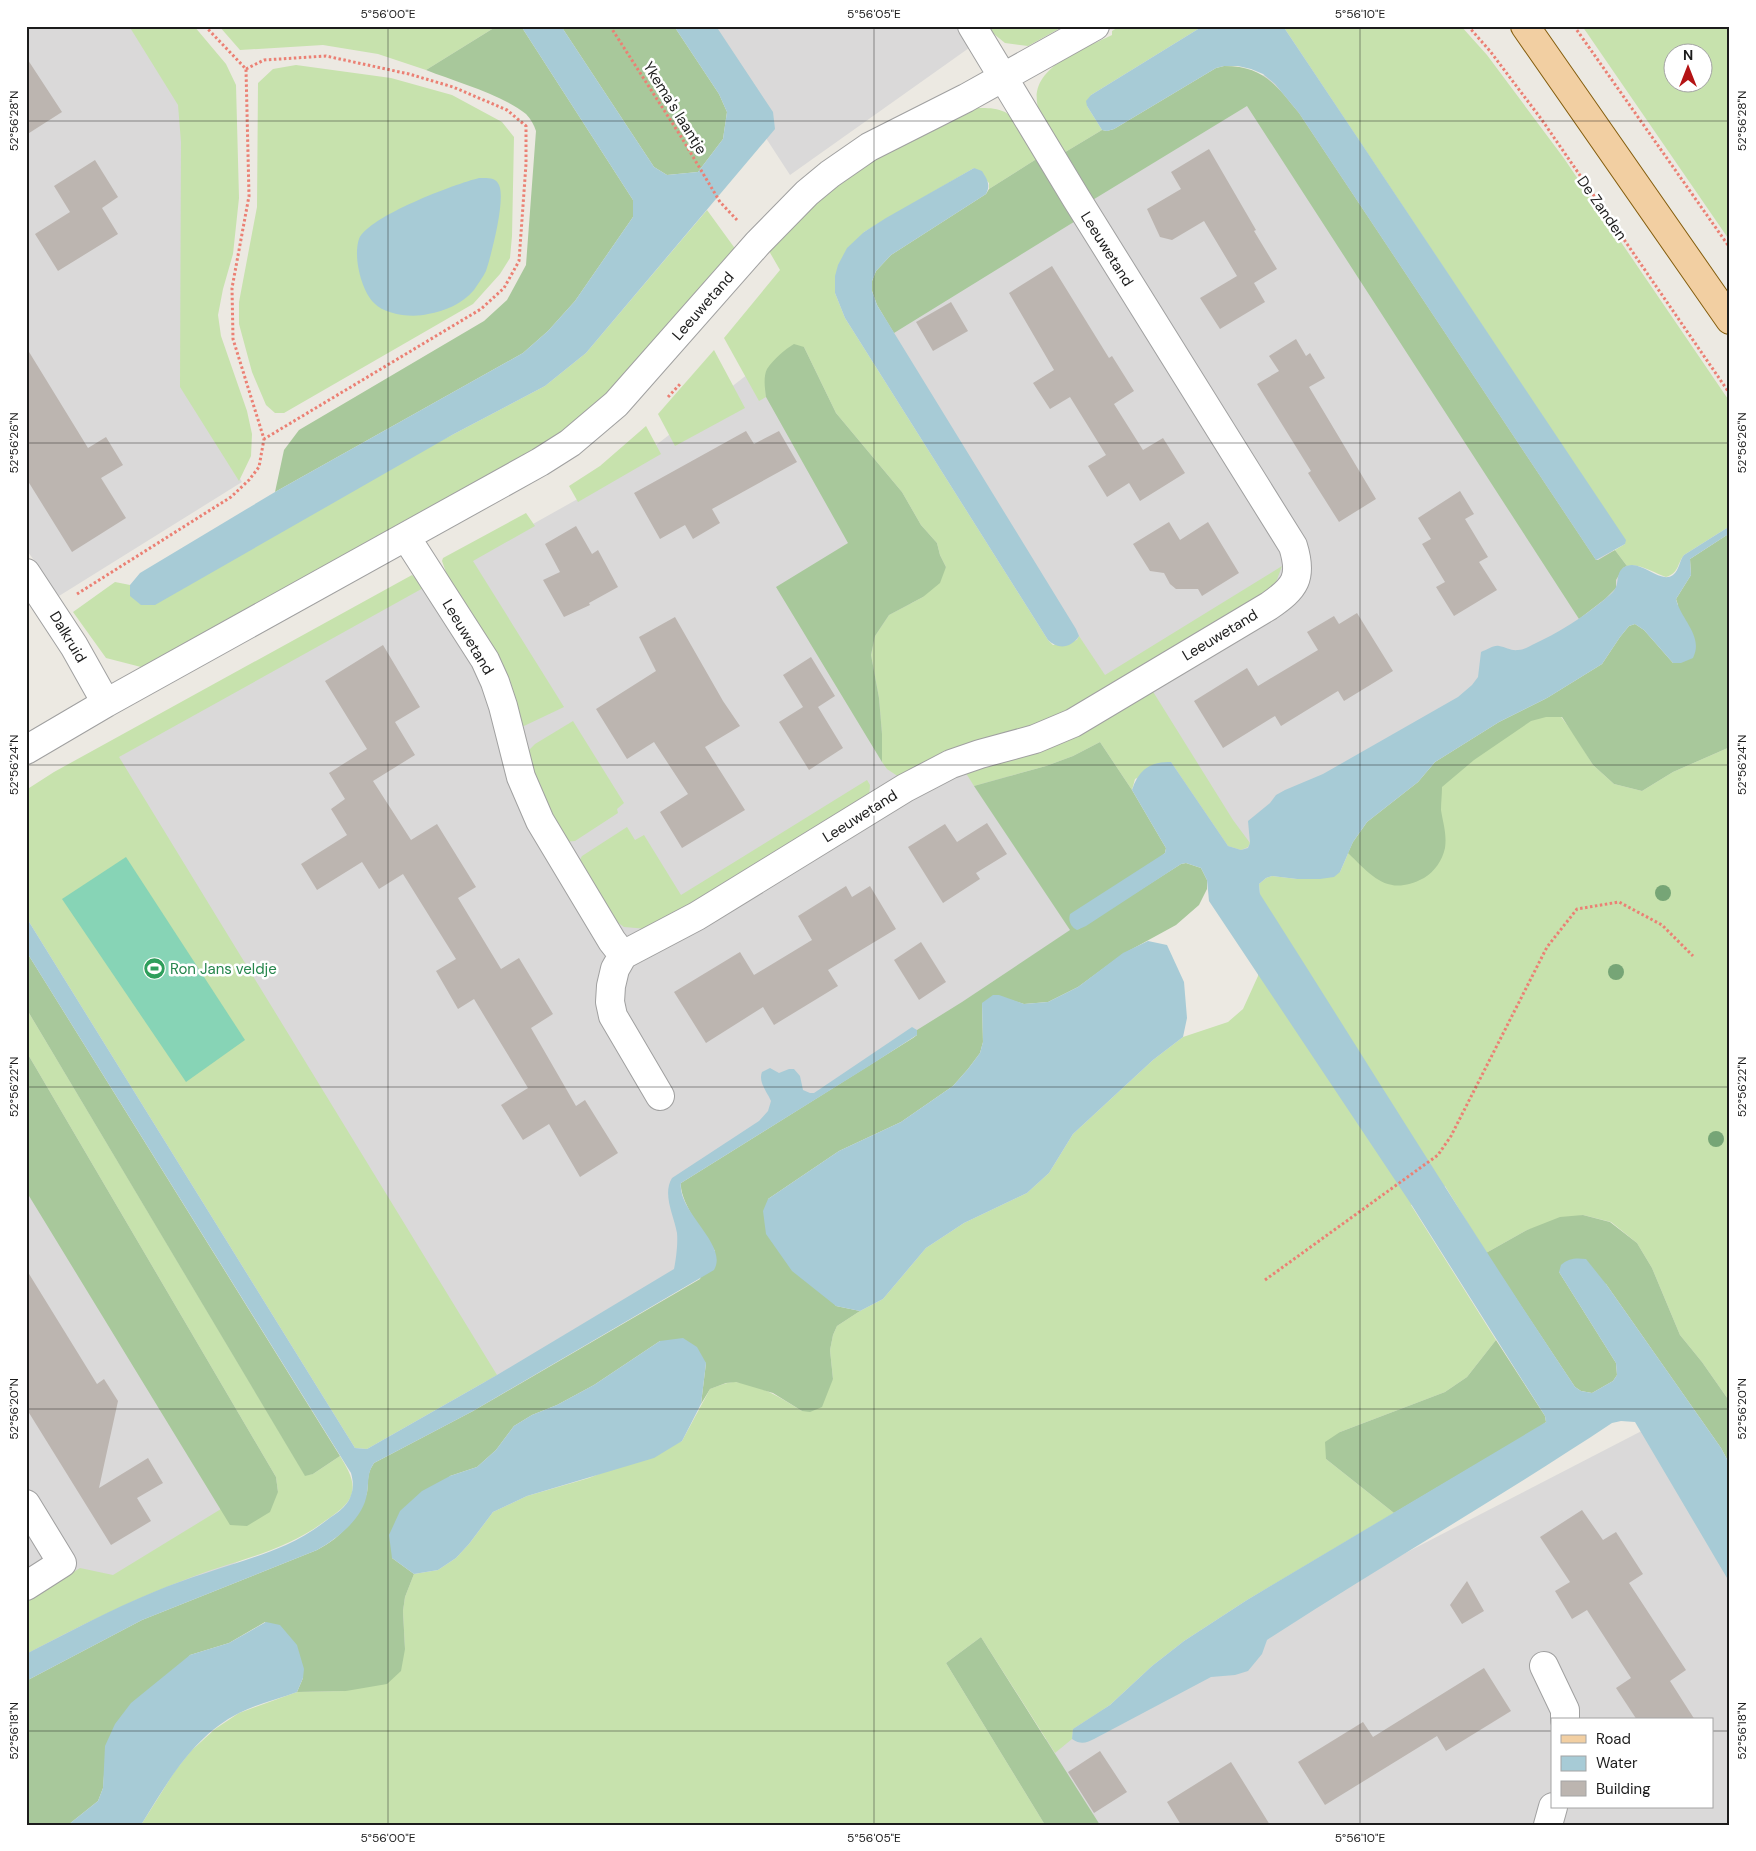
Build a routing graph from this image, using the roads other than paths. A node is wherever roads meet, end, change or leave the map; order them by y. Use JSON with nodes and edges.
{"nodes":[{"id":1,"x":972,"y":26,"type":"edge"},
{"id":2,"x":1095,"y":26,"type":"edge"},
{"id":3,"x":1525,"y":26,"type":"edge"},
{"id":4,"x":1002,"y":78,"type":"junction"},
{"id":5,"x":1730,"y":320,"type":"edge"},
{"id":6,"x":406,"y":537,"type":"junction"},
{"id":7,"x":26,"y":573,"type":"edge"},
{"id":8,"x":106,"y":703,"type":"junction"},
{"id":9,"x":26,"y":750,"type":"edge"},
{"id":10,"x":623,"y":955,"type":"junction"},
{"id":11,"x":660,"y":1096,"type":"dead end"},
{"id":12,"x":26,"y":1504,"type":"edge"},
{"id":13,"x":26,"y":1586,"type":"edge"},
{"id":14,"x":1544,"y":1666,"type":"dead end"},
{"id":15,"x":1565,"y":1718,"type":"edge"},
{"id":16,"x":1553,"y":1808,"type":"edge"},
{"id":17,"x":1548,"y":1825,"type":"edge"}],
"edges":[{"from":1,"to":4,"type":"street","name":"Leeuwetand"},
{"from":2,"to":4,"type":"street","name":"Leeuwetand"},
{"from":3,"to":5,"type":"main road"},
{"from":4,"to":6,"type":"street","name":"Leeuwetand"},
{"from":4,"to":10,"type":"street","name":"Leeuwetand"},
{"from":6,"to":8,"type":"street","name":"Leeuwetand"},
{"from":6,"to":10,"type":"street","name":"Leeuwetand"},
{"from":7,"to":8,"type":"street","name":"Dalkruid"},
{"from":8,"to":9,"type":"street","name":"Leeuwetand"},
{"from":10,"to":11,"type":"street"},
{"from":12,"to":13,"type":"street"},
{"from":14,"to":15,"type":"street"},
{"from":16,"to":17,"type":"street"}]}
